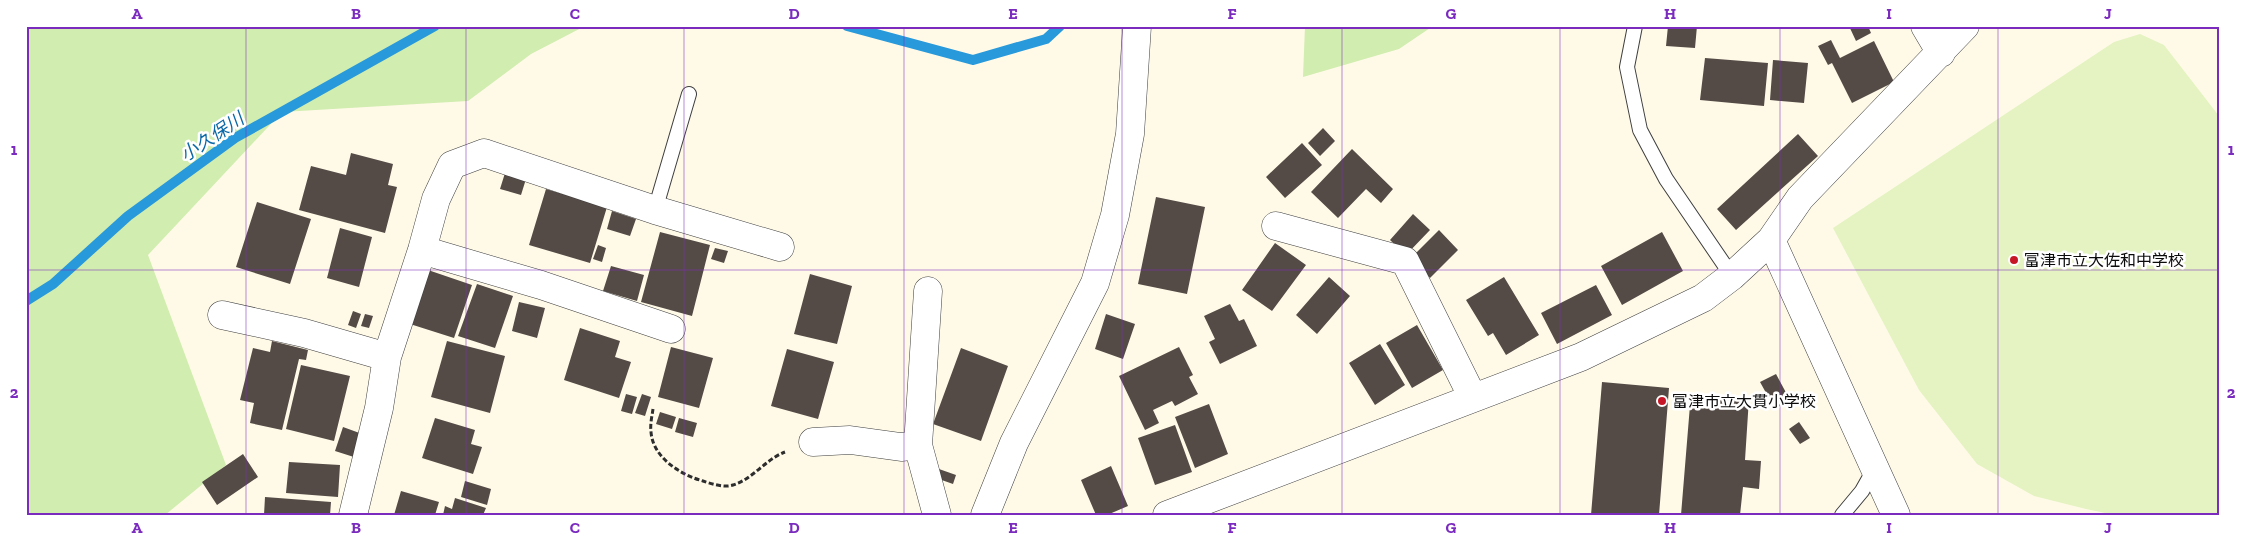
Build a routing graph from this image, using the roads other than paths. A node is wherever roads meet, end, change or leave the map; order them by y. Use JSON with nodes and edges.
{"nodes":[{"id":1,"x":1137,"y":26,"type":"edge"},
{"id":2,"x":1635,"y":26,"type":"edge"},
{"id":3,"x":1925,"y":26,"type":"edge"},
{"id":4,"x":1965,"y":26,"type":"edge"},
{"id":5,"x":1941,"y":52,"type":"junction"},
{"id":6,"x":689,"y":94,"type":"dead end"},
{"id":7,"x":655,"y":210,"type":"junction"},
{"id":8,"x":1276,"y":226,"type":"dead end"},
{"id":9,"x":1771,"y":240,"type":"junction"},
{"id":10,"x":780,"y":247,"type":"dead end"},
{"id":11,"x":422,"y":250,"type":"junction"},
{"id":12,"x":1732,"y":276,"type":"junction"},
{"id":13,"x":928,"y":291,"type":"dead end"},
{"id":14,"x":222,"y":315,"type":"dead end"},
{"id":15,"x":671,"y":329,"type":"dead end"},
{"id":16,"x":387,"y":357,"type":"junction"},
{"id":17,"x":1473,"y":398,"type":"junction"},
{"id":18,"x":813,"y":442,"type":"road end"},
{"id":19,"x":918,"y":445,"type":"junction"},
{"id":20,"x":1875,"y":468,"type":"junction"},
{"id":21,"x":353,"y":515,"type":"edge"},
{"id":22,"x":937,"y":515,"type":"edge"},
{"id":23,"x":985,"y":515,"type":"edge"},
{"id":24,"x":1167,"y":515,"type":"edge"},
{"id":25,"x":1842,"y":515,"type":"edge"},
{"id":26,"x":1896,"y":515,"type":"edge"}],
"edges":[{"from":1,"to":23,"type":"street"},
{"from":2,"to":12,"type":"lane"},
{"from":3,"to":5,"type":"street"},
{"from":4,"to":5,"type":"street"},
{"from":5,"to":9,"type":"street"},
{"from":6,"to":7,"type":"lane"},
{"from":7,"to":10,"type":"street"},
{"from":7,"to":11,"type":"street"},
{"from":8,"to":17,"type":"street"},
{"from":9,"to":12,"type":"street"},
{"from":9,"to":20,"type":"street"},
{"from":11,"to":15,"type":"street"},
{"from":11,"to":16,"type":"street"},
{"from":12,"to":17,"type":"street"},
{"from":13,"to":19,"type":"street"},
{"from":14,"to":16,"type":"street"},
{"from":16,"to":21,"type":"street"},
{"from":17,"to":24,"type":"street"},
{"from":18,"to":19,"type":"street"},
{"from":19,"to":22,"type":"street"},
{"from":20,"to":25,"type":"lane"},
{"from":20,"to":26,"type":"street"}]}
